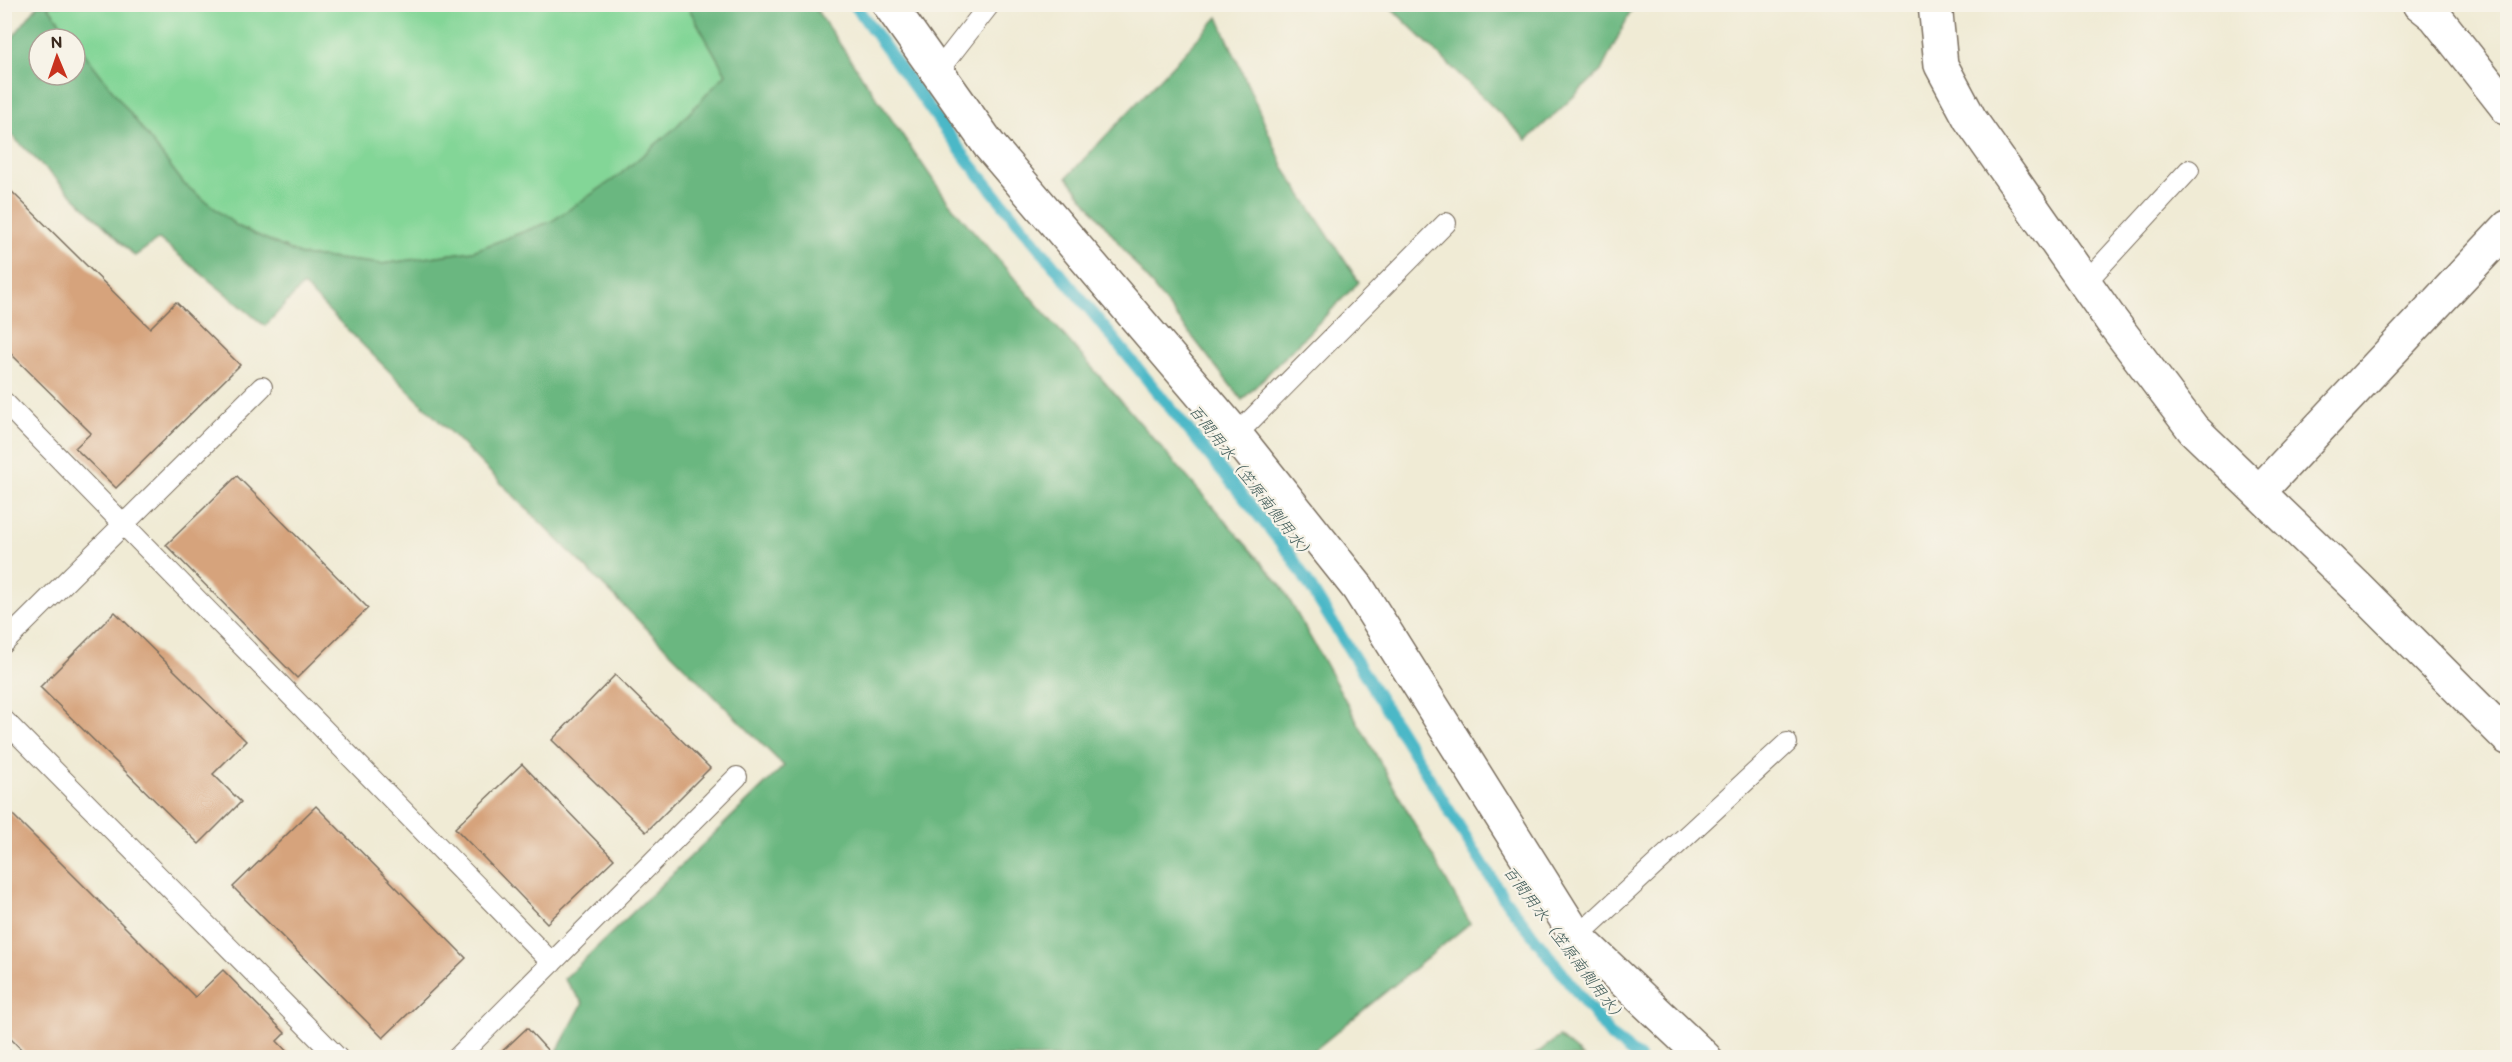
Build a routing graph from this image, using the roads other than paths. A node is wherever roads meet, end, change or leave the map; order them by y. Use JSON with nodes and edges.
{"nodes":[{"id":1,"x":889,"y":4,"type":"edge"},
{"id":2,"x":990,"y":4,"type":"edge"},
{"id":3,"x":1935,"y":4,"type":"edge"},
{"id":4,"x":2420,"y":4,"type":"edge"},
{"id":5,"x":937,"y":72,"type":"junction"},
{"id":6,"x":2508,"y":109,"type":"edge"},
{"id":7,"x":2189,"y":170,"type":"dead end"},
{"id":8,"x":1446,"y":223,"type":"dead end"},
{"id":9,"x":2508,"y":227,"type":"edge"},
{"id":10,"x":2085,"y":283,"type":"junction"},
{"id":11,"x":262,"y":387,"type":"dead end"},
{"id":12,"x":4,"y":402,"type":"edge"},
{"id":13,"x":1236,"y":435,"type":"junction"},
{"id":14,"x":2259,"y":492,"type":"junction"},
{"id":15,"x":125,"y":525,"type":"junction"},
{"id":16,"x":4,"y":643,"type":"edge"},
{"id":17,"x":4,"y":720,"type":"edge"},
{"id":18,"x":2508,"y":738,"type":"edge"},
{"id":19,"x":1787,"y":743,"type":"dead end"},
{"id":20,"x":737,"y":777,"type":"dead end"},
{"id":21,"x":1577,"y":937,"type":"junction"},
{"id":22,"x":552,"y":963,"type":"junction"},
{"id":23,"x":338,"y":1058,"type":"edge"},
{"id":24,"x":457,"y":1058,"type":"edge"},
{"id":25,"x":1705,"y":1058,"type":"edge"}],
"edges":[{"from":1,"to":5,"type":"street"},
{"from":2,"to":5,"type":"lane"},
{"from":3,"to":10,"type":"street"},
{"from":4,"to":6,"type":"street"},
{"from":5,"to":13,"type":"street"},
{"from":7,"to":10,"type":"lane"},
{"from":8,"to":13,"type":"lane"},
{"from":9,"to":14,"type":"street"},
{"from":10,"to":14,"type":"street"},
{"from":11,"to":15,"type":"lane"},
{"from":12,"to":15,"type":"lane"},
{"from":13,"to":21,"type":"street"},
{"from":14,"to":18,"type":"street"},
{"from":15,"to":16,"type":"lane"},
{"from":15,"to":22,"type":"lane"},
{"from":17,"to":23,"type":"lane"},
{"from":19,"to":21,"type":"lane"},
{"from":20,"to":22,"type":"lane"},
{"from":21,"to":25,"type":"street"},
{"from":22,"to":24,"type":"lane"}]}
